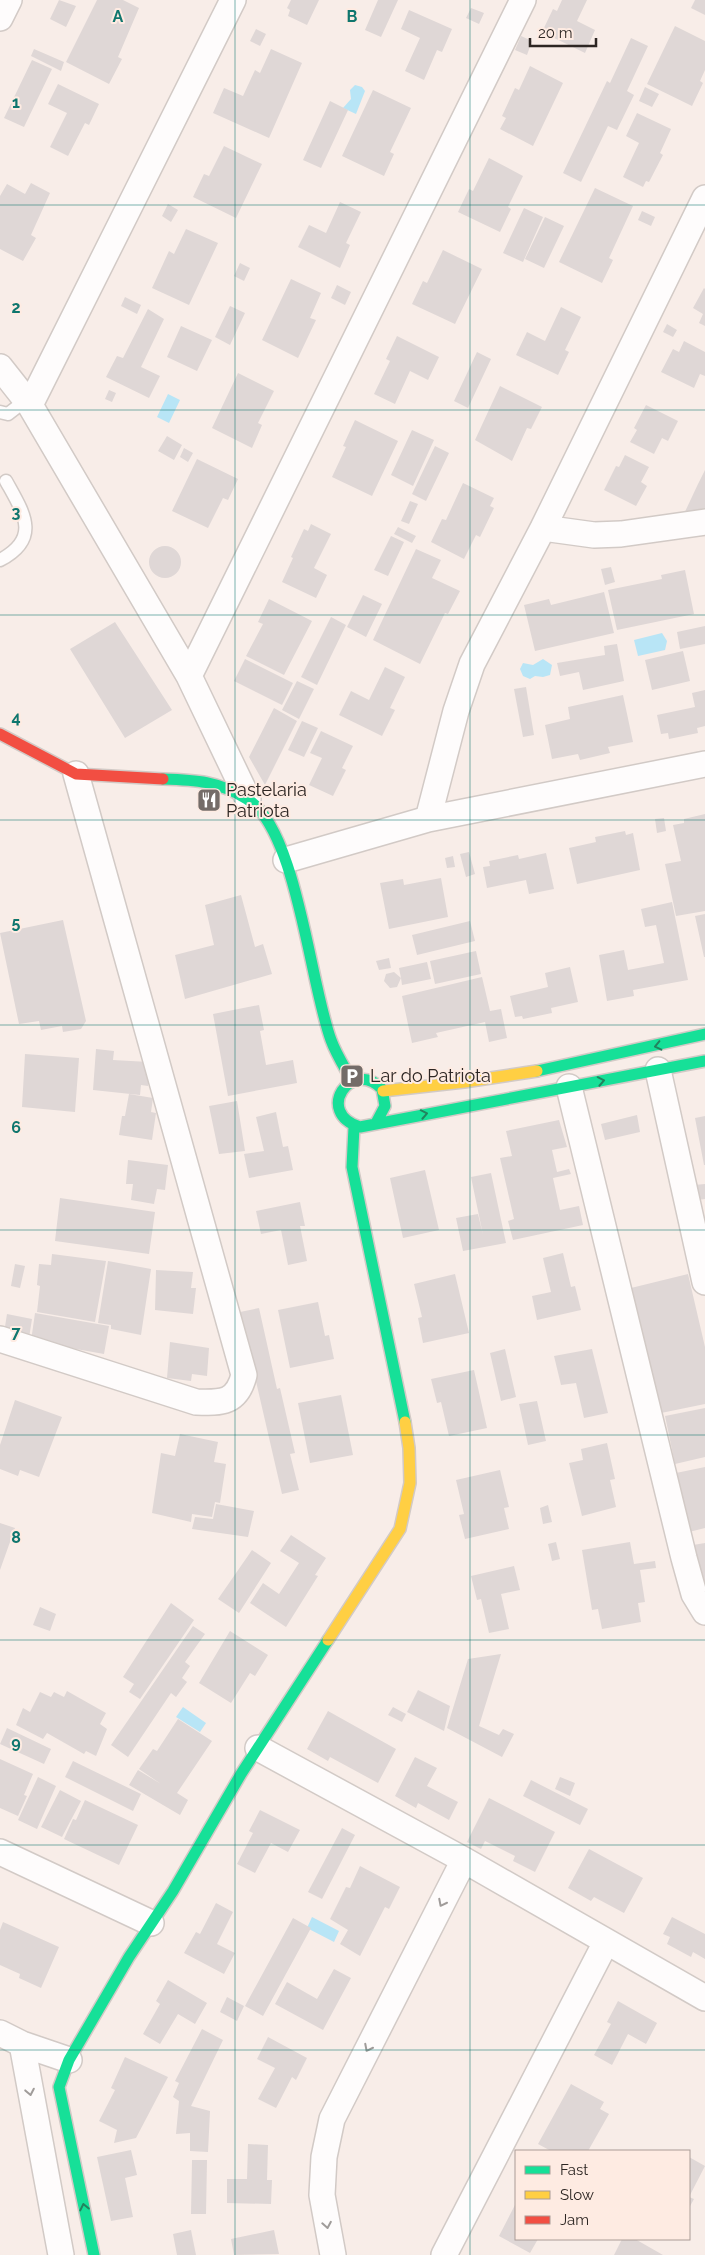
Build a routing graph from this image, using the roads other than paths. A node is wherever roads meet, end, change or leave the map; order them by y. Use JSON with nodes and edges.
{"nodes":[{"id":1,"x":9,"y":0,"type":"edge"},
{"id":2,"x":233,"y":0,"type":"edge"},
{"id":3,"x":523,"y":0,"type":"edge"},
{"id":4,"x":0,"y":18,"type":"edge"},
{"id":5,"x":705,"y":198,"type":"edge"},
{"id":6,"x":0,"y":367,"type":"edge"},
{"id":7,"x":28,"y":402,"type":"junction"},
{"id":8,"x":0,"y":412,"type":"edge"},
{"id":9,"x":6,"y":481,"type":"dead end"},
{"id":10,"x":705,"y":522,"type":"edge"},
{"id":11,"x":543,"y":528,"type":"junction"},
{"id":12,"x":0,"y":560,"type":"edge"},
{"id":13,"x":189,"y":676,"type":"junction"},
{"id":14,"x":0,"y":734,"type":"edge"},
{"id":15,"x":705,"y":764,"type":"edge"},
{"id":16,"x":76,"y":774,"type":"junction"},
{"id":17,"x":248,"y":799,"type":"junction"},
{"id":18,"x":428,"y":820,"type":"junction"},
{"id":19,"x":286,"y":860,"type":"junction"},
{"id":20,"x":705,"y":1034,"type":"edge"},
{"id":21,"x":705,"y":1061,"type":"edge"},
{"id":22,"x":658,"y":1070,"type":"junction"},
{"id":23,"x":352,"y":1081,"type":"junction"},
{"id":24,"x":569,"y":1087,"type":"junction"},
{"id":25,"x":383,"y":1091,"type":"junction"},
{"id":26,"x":376,"y":1123,"type":"junction"},
{"id":27,"x":354,"y":1126,"type":"junction"},
{"id":28,"x":705,"y":1282,"type":"edge"},
{"id":29,"x":0,"y":1339,"type":"edge"},
{"id":30,"x":705,"y":1612,"type":"edge"},
{"id":31,"x":258,"y":1748,"type":"junction"},
{"id":32,"x":0,"y":1852,"type":"edge"},
{"id":33,"x":464,"y":1860,"type":"junction"},
{"id":34,"x":151,"y":1923,"type":"junction"},
{"id":35,"x":606,"y":1942,"type":"junction"},
{"id":36,"x":705,"y":1998,"type":"edge"},
{"id":37,"x":0,"y":2033,"type":"edge"},
{"id":38,"x":22,"y":2044,"type":"junction"},
{"id":39,"x":69,"y":2060,"type":"junction"},
{"id":40,"x":61,"y":2255,"type":"edge"},
{"id":41,"x":94,"y":2255,"type":"edge"},
{"id":42,"x":332,"y":2255,"type":"edge"},
{"id":43,"x":444,"y":2255,"type":"edge"}],
"edges":[{"from":1,"to":4,"type":"street"},
{"from":2,"to":7,"type":"street"},
{"from":3,"to":13,"type":"street"},
{"from":5,"to":11,"type":"street"},
{"from":6,"to":7,"type":"street"},
{"from":7,"to":8,"type":"lane"},
{"from":7,"to":13,"type":"street"},
{"from":9,"to":12,"type":"lane"},
{"from":10,"to":11,"type":"street"},
{"from":11,"to":18,"type":"street"},
{"from":13,"to":17,"type":"street"},
{"from":14,"to":16,"type":"street"},
{"from":15,"to":18,"type":"street"},
{"from":16,"to":17,"type":"street"},
{"from":16,"to":29,"type":"street"},
{"from":17,"to":19,"type":"street"},
{"from":18,"to":19,"type":"street"},
{"from":19,"to":23,"type":"street"},
{"from":20,"to":25,"type":"street","one_way":true},
{"from":21,"to":22,"type":"street"},
{"from":24,"to":22,"type":"street","one_way":true},
{"from":22,"to":28,"type":"street"},
{"from":23,"to":25,"type":"street"},
{"from":23,"to":27,"type":"street"},
{"from":26,"to":24,"type":"street","one_way":true},
{"from":24,"to":30,"type":"street"},
{"from":25,"to":26,"type":"street"},
{"from":26,"to":27,"type":"street"},
{"from":27,"to":31,"type":"street"},
{"from":31,"to":33,"type":"street"},
{"from":31,"to":34,"type":"street"},
{"from":32,"to":34,"type":"street"},
{"from":33,"to":35,"type":"street"},
{"from":33,"to":42,"type":"street","one_way":true},
{"from":34,"to":39,"type":"street"},
{"from":35,"to":36,"type":"street"},
{"from":35,"to":43,"type":"street"},
{"from":37,"to":38,"type":"street"},
{"from":38,"to":39,"type":"street"},
{"from":38,"to":40,"type":"street","one_way":true},
{"from":41,"to":39,"type":"street","one_way":true}]}
